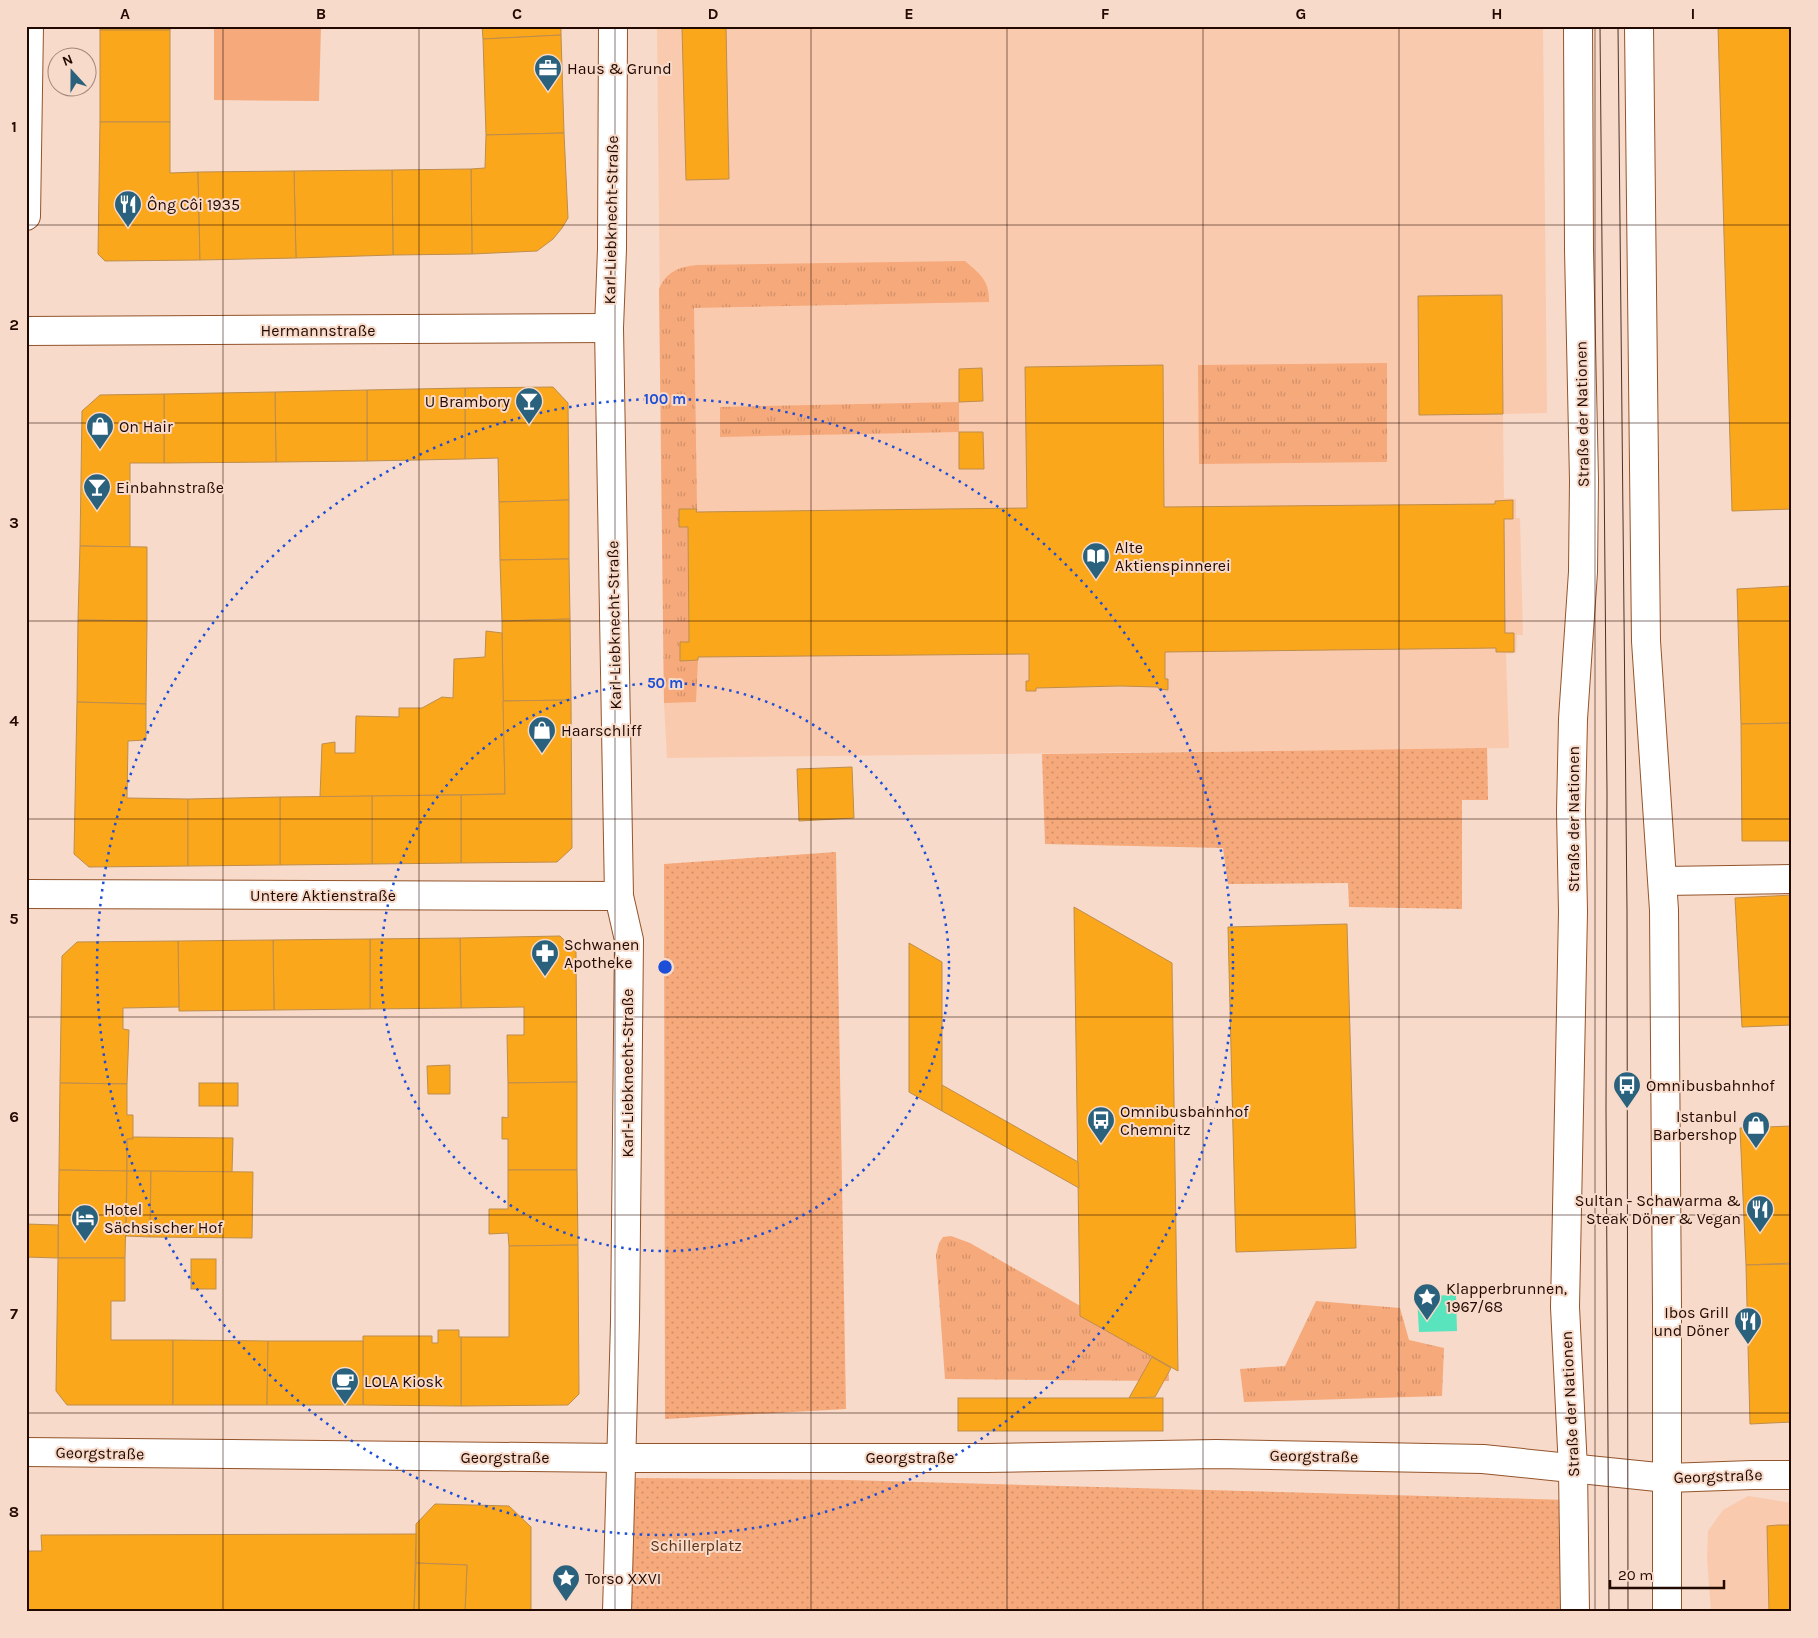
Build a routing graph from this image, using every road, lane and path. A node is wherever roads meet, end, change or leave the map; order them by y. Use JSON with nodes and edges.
{"nodes":[{"id":1,"x":29,"y":26,"type":"edge"},
{"id":2,"x":614,"y":26,"type":"edge"},
{"id":3,"x":1578,"y":26,"type":"edge"},
{"id":4,"x":1639,"y":26,"type":"edge"},
{"id":5,"x":26,"y":216,"type":"edge"},
{"id":6,"x":609,"y":328,"type":"junction"},
{"id":7,"x":26,"y":331,"type":"edge"},
{"id":8,"x":1792,"y":879,"type":"edge"},
{"id":9,"x":1663,"y":881,"type":"junction"},
{"id":10,"x":26,"y":894,"type":"edge"},
{"id":11,"x":619,"y":896,"type":"junction"},
{"id":12,"x":26,"y":1452,"type":"edge"},
{"id":13,"x":620,"y":1458,"type":"junction"},
{"id":14,"x":1573,"y":1469,"type":"junction"},
{"id":15,"x":1792,"y":1475,"type":"edge"},
{"id":16,"x":1667,"y":1478,"type":"junction"},
{"id":17,"x":617,"y":1612,"type":"edge"},
{"id":18,"x":1575,"y":1612,"type":"edge"},
{"id":19,"x":1667,"y":1612,"type":"edge"}],
"edges":[{"from":1,"to":5,"type":"street"},
{"from":2,"to":6,"type":"street","name":"Karl-Liebknecht-Straße"},
{"from":3,"to":14,"type":"street","name":"Straße der Nationen"},
{"from":4,"to":9,"type":"street"},
{"from":6,"to":7,"type":"street","name":"Hermannstraße"},
{"from":6,"to":11,"type":"street","name":"Karl-Liebknecht-Straße"},
{"from":8,"to":9,"type":"street"},
{"from":9,"to":16,"type":"street"},
{"from":10,"to":11,"type":"street","name":"Untere Aktienstraße"},
{"from":11,"to":13,"type":"street","name":"Karl-Liebknecht-Straße"},
{"from":12,"to":13,"type":"street","name":"Georgstraße"},
{"from":13,"to":14,"type":"street","name":"Georgstraße"},
{"from":13,"to":17,"type":"street","name":"Karl-Liebknecht-Straße"},
{"from":14,"to":16,"type":"street","name":"Georgstraße"},
{"from":14,"to":18,"type":"street","name":"Straße der Nationen"},
{"from":15,"to":16,"type":"street","name":"Georgstraße"},
{"from":16,"to":19,"type":"street"}]}
